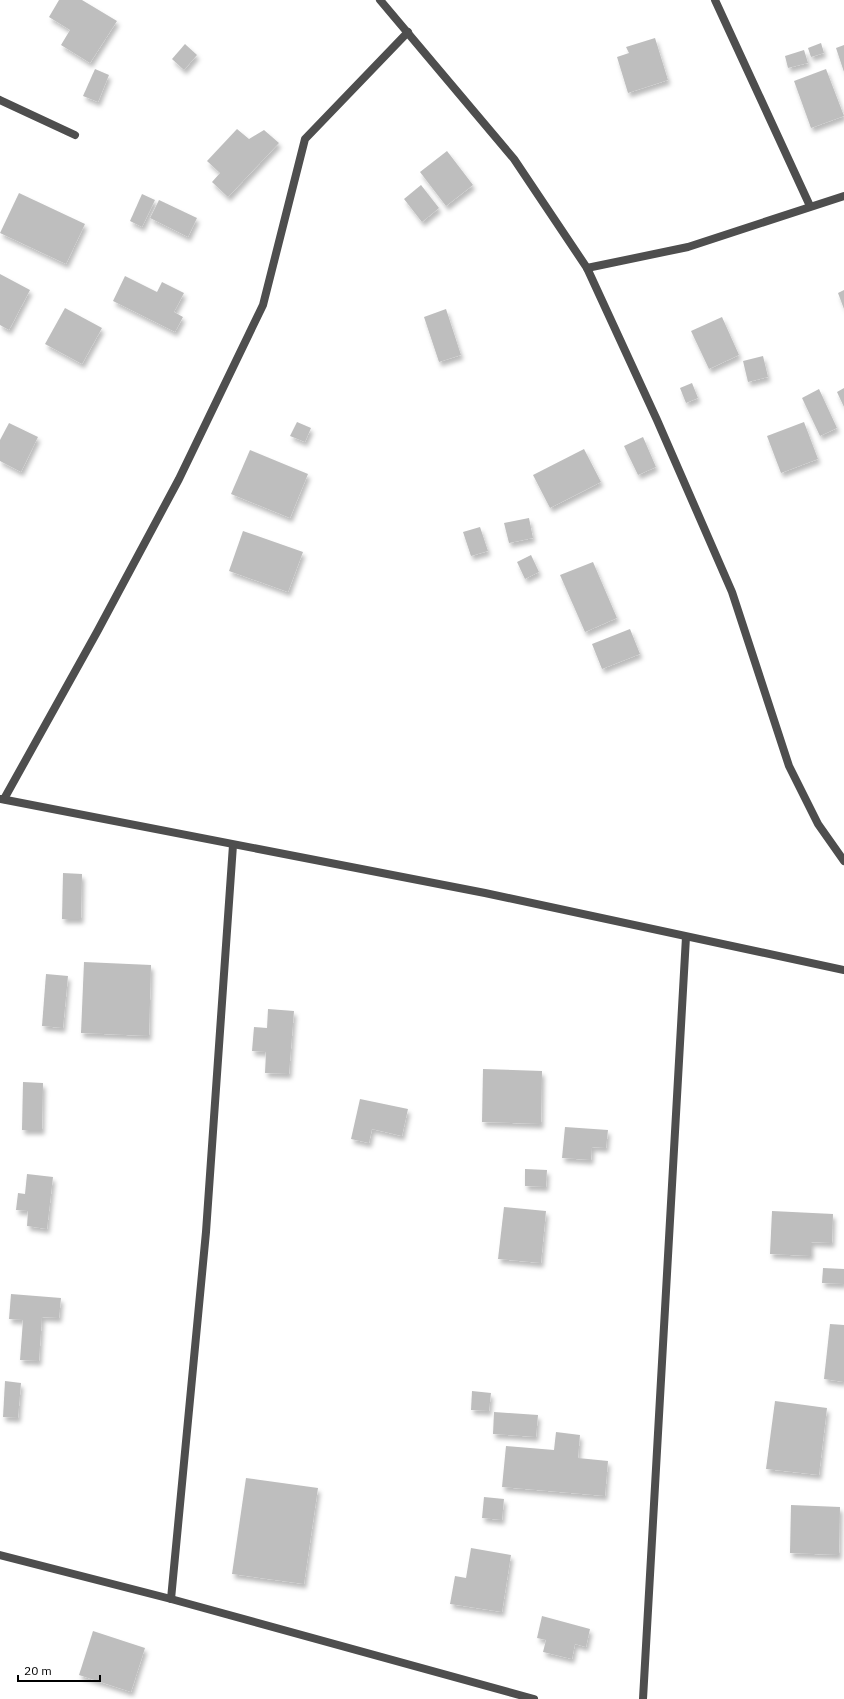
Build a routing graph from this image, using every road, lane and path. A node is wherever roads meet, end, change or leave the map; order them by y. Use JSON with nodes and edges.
{"nodes":[{"id":1,"x":380,"y":0,"type":"edge"},
{"id":2,"x":716,"y":0,"type":"edge"},
{"id":3,"x":408,"y":32,"type":"junction"},
{"id":4,"x":0,"y":100,"type":"edge"},
{"id":5,"x":75,"y":134,"type":"dead end"},
{"id":6,"x":844,"y":196,"type":"edge"},
{"id":7,"x":810,"y":206,"type":"junction"},
{"id":8,"x":587,"y":268,"type":"junction"},
{"id":9,"x":2,"y":799,"type":"edge"},
{"id":10,"x":233,"y":845,"type":"junction"},
{"id":11,"x":844,"y":861,"type":"edge"},
{"id":12,"x":686,"y":937,"type":"junction"},
{"id":13,"x":844,"y":970,"type":"edge"},
{"id":14,"x":0,"y":1556,"type":"edge"},
{"id":15,"x":171,"y":1600,"type":"junction"},
{"id":16,"x":534,"y":1699,"type":"edge"},
{"id":17,"x":643,"y":1699,"type":"edge"}],
"edges":[{"from":1,"to":3,"type":"street"},
{"from":2,"to":7,"type":"street"},
{"from":3,"to":8,"type":"street"},
{"from":3,"to":9,"type":"street"},
{"from":4,"to":5,"type":"street"},
{"from":6,"to":7,"type":"street"},
{"from":7,"to":8,"type":"street"},
{"from":8,"to":11,"type":"street"},
{"from":9,"to":10,"type":"street"},
{"from":10,"to":12,"type":"street"},
{"from":10,"to":15,"type":"street"},
{"from":12,"to":13,"type":"street"},
{"from":12,"to":17,"type":"street"},
{"from":14,"to":15,"type":"street"},
{"from":15,"to":16,"type":"street"}]}
